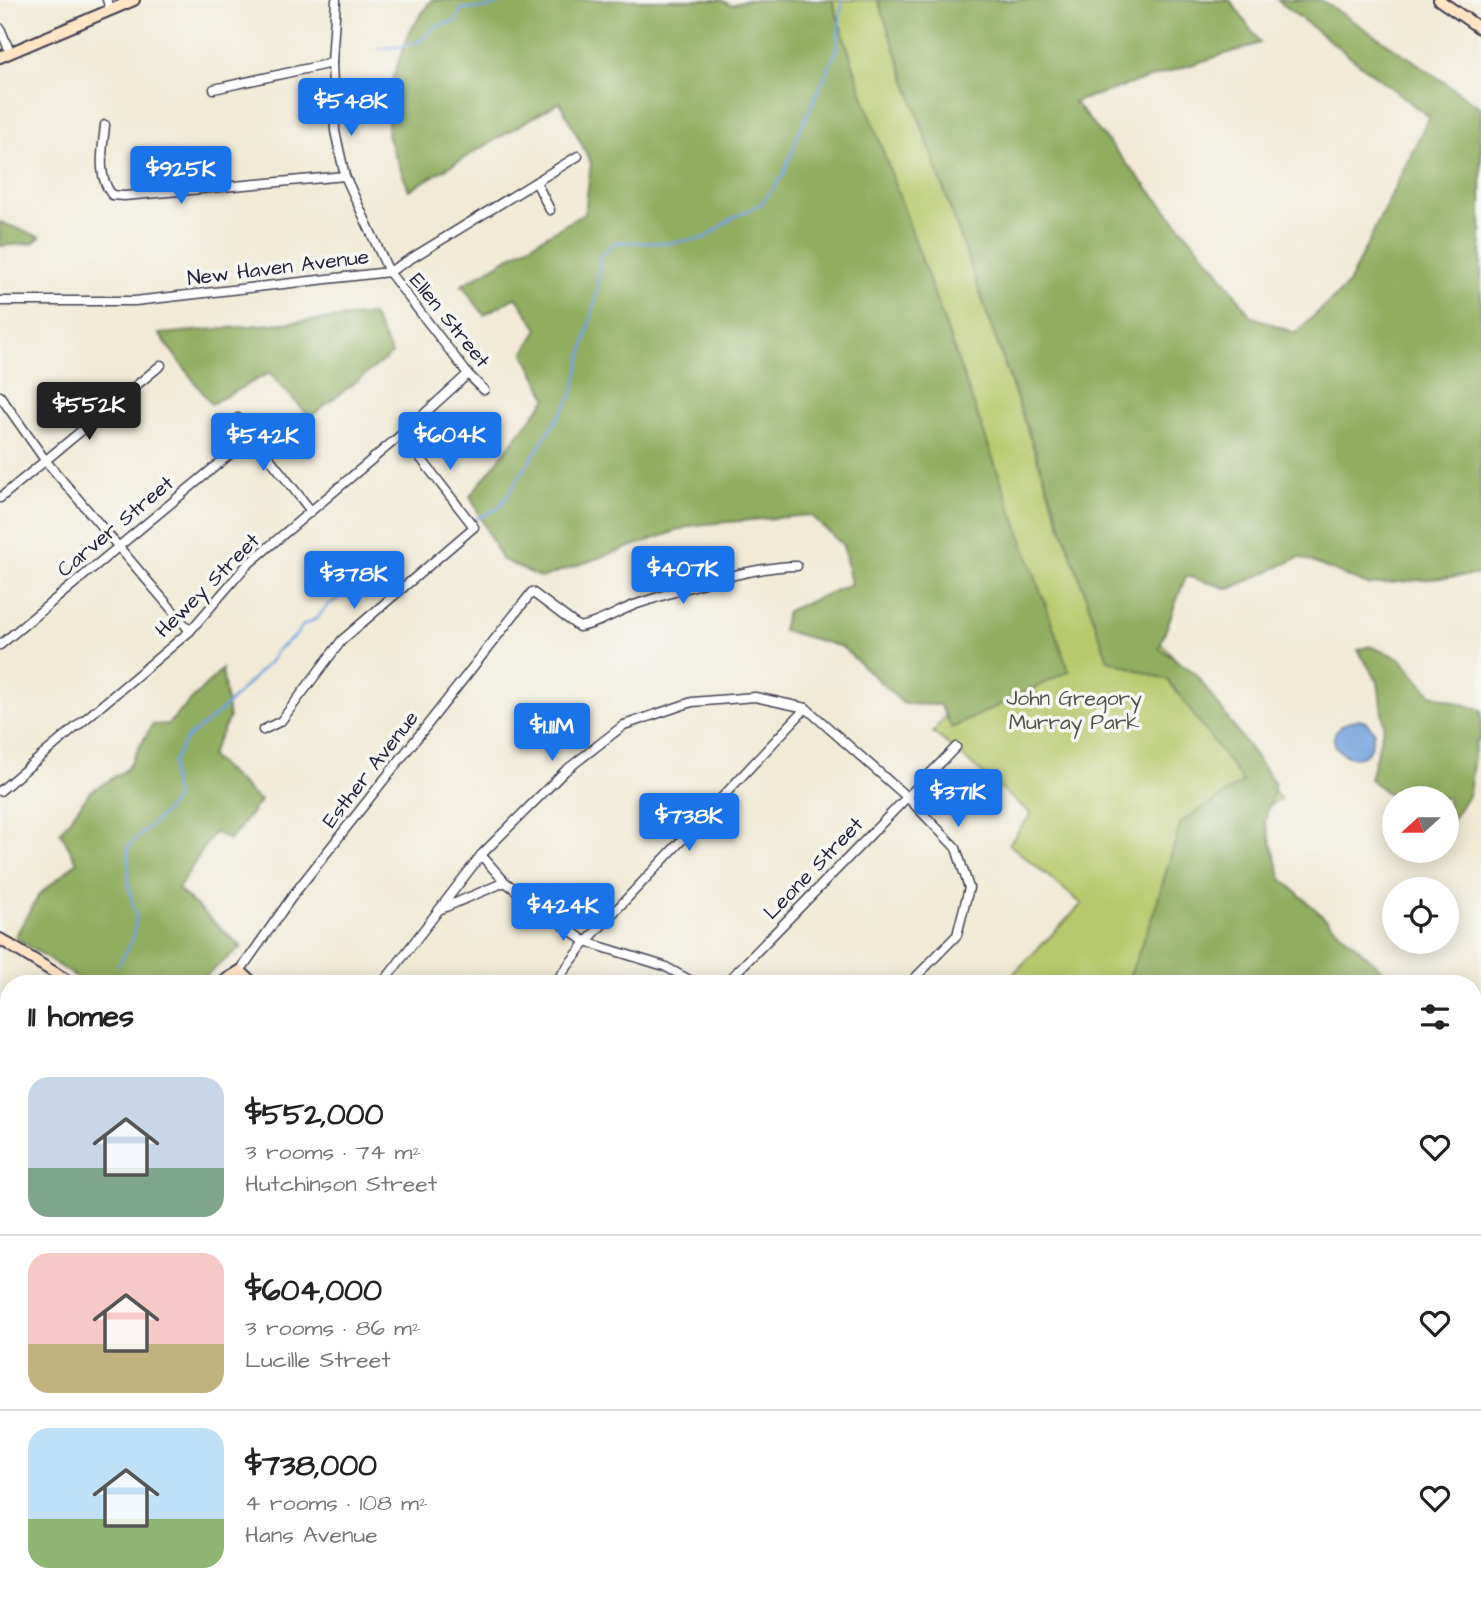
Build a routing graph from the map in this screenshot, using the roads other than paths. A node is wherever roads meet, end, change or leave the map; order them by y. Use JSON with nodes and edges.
{"nodes":[{"id":1,"x":134,"y":0,"type":"edge"},
{"id":2,"x":335,"y":0,"type":"edge"},
{"id":3,"x":1439,"y":0,"type":"edge"},
{"id":4,"x":109,"y":5,"type":"edge"},
{"id":5,"x":0,"y":28,"type":"edge"},
{"id":6,"x":1481,"y":29,"type":"edge"},
{"id":7,"x":5,"y":54,"type":"edge"},
{"id":8,"x":332,"y":63,"type":"junction"},
{"id":9,"x":214,"y":89,"type":"dead end"},
{"id":10,"x":105,"y":125,"type":"dead end"},
{"id":11,"x":578,"y":156,"type":"dead end"},
{"id":12,"x":345,"y":176,"type":"junction"},
{"id":13,"x":536,"y":182,"type":"junction"},
{"id":14,"x":550,"y":210,"type":"dead end"},
{"id":15,"x":389,"y":272,"type":"junction"},
{"id":16,"x":0,"y":302,"type":"edge"},
{"id":17,"x":161,"y":365,"type":"dead end"},
{"id":18,"x":468,"y":374,"type":"junction"},
{"id":19,"x":484,"y":390,"type":"dead end"},
{"id":20,"x":0,"y":396,"type":"edge"},
{"id":21,"x":238,"y":418,"type":"dead end"},
{"id":22,"x":402,"y":434,"type":"junction"},
{"id":23,"x":252,"y":436,"type":"junction"},
{"id":24,"x":45,"y":460,"type":"junction"},
{"id":25,"x":0,"y":498,"type":"edge"},
{"id":26,"x":311,"y":510,"type":"junction"},
{"id":27,"x":118,"y":545,"type":"junction"},
{"id":28,"x":797,"y":566,"type":"dead end"},
{"id":29,"x":190,"y":631,"type":"junction"},
{"id":30,"x":0,"y":645,"type":"edge"},
{"id":31,"x":806,"y":708,"type":"junction"},
{"id":32,"x":263,"y":730,"type":"dead end"},
{"id":33,"x":956,"y":747,"type":"dead end"},
{"id":34,"x":0,"y":791,"type":"edge"},
{"id":35,"x":908,"y":798,"type":"junction"},
{"id":36,"x":481,"y":855,"type":"junction"},
{"id":37,"x":505,"y":882,"type":"junction"},
{"id":38,"x":438,"y":910,"type":"junction"},
{"id":39,"x":0,"y":939,"type":"edge"},
{"id":40,"x":586,"y":942,"type":"junction"},
{"id":41,"x":240,"y":971,"type":"junction"},
{"id":42,"x":58,"y":975,"type":"edge"},
{"id":43,"x":234,"y":975,"type":"edge"},
{"id":44,"x":244,"y":975,"type":"edge"},
{"id":45,"x":389,"y":975,"type":"edge"},
{"id":46,"x":561,"y":975,"type":"edge"},
{"id":47,"x":680,"y":975,"type":"edge"},
{"id":48,"x":734,"y":975,"type":"edge"},
{"id":49,"x":918,"y":975,"type":"edge"}],
"edges":[{"from":1,"to":4,"type":"main road"},
{"from":2,"to":8,"type":"street","name":"Ellen Street"},
{"from":3,"to":6,"type":"main road"},
{"from":4,"to":7,"type":"main road"},
{"from":5,"to":7,"type":"street"},
{"from":8,"to":9,"type":"street"},
{"from":8,"to":12,"type":"street","name":"Ellen Street"},
{"from":10,"to":12,"type":"street"},
{"from":11,"to":13,"type":"street","name":"New Haven Avenue"},
{"from":12,"to":15,"type":"street","name":"Ellen Street"},
{"from":13,"to":14,"type":"street"},
{"from":13,"to":15,"type":"street","name":"New Haven Avenue"},
{"from":15,"to":16,"type":"street","name":"New Haven Avenue"},
{"from":15,"to":18,"type":"street","name":"Ellen Street"},
{"from":17,"to":24,"type":"street"},
{"from":18,"to":19,"type":"street","name":"Ellen Street"},
{"from":18,"to":22,"type":"street","name":"Hewey Street"},
{"from":20,"to":24,"type":"street"},
{"from":21,"to":23,"type":"street"},
{"from":22,"to":26,"type":"street","name":"Hewey Street"},
{"from":22,"to":32,"type":"street"},
{"from":23,"to":26,"type":"street"},
{"from":23,"to":27,"type":"street","name":"Carver Street"},
{"from":24,"to":25,"type":"street"},
{"from":24,"to":27,"type":"street"},
{"from":26,"to":29,"type":"street","name":"Hewey Street"},
{"from":27,"to":29,"type":"street"},
{"from":27,"to":30,"type":"street","name":"Carver Street"},
{"from":28,"to":41,"type":"street","name":"Esther Avenue"},
{"from":29,"to":34,"type":"street","name":"Hewey Street"},
{"from":31,"to":35,"type":"street"},
{"from":31,"to":36,"type":"street"},
{"from":31,"to":40,"type":"street"},
{"from":33,"to":35,"type":"street","name":"Leone Street"},
{"from":35,"to":48,"type":"street","name":"Leone Street"},
{"from":35,"to":49,"type":"street"},
{"from":36,"to":37,"type":"street"},
{"from":36,"to":38,"type":"street"},
{"from":37,"to":38,"type":"street"},
{"from":37,"to":40,"type":"street"},
{"from":38,"to":45,"type":"street"},
{"from":39,"to":42,"type":"main road"},
{"from":40,"to":46,"type":"street"},
{"from":40,"to":47,"type":"street"},
{"from":41,"to":43,"type":"main road"},
{"from":41,"to":44,"type":"main road"}]}
